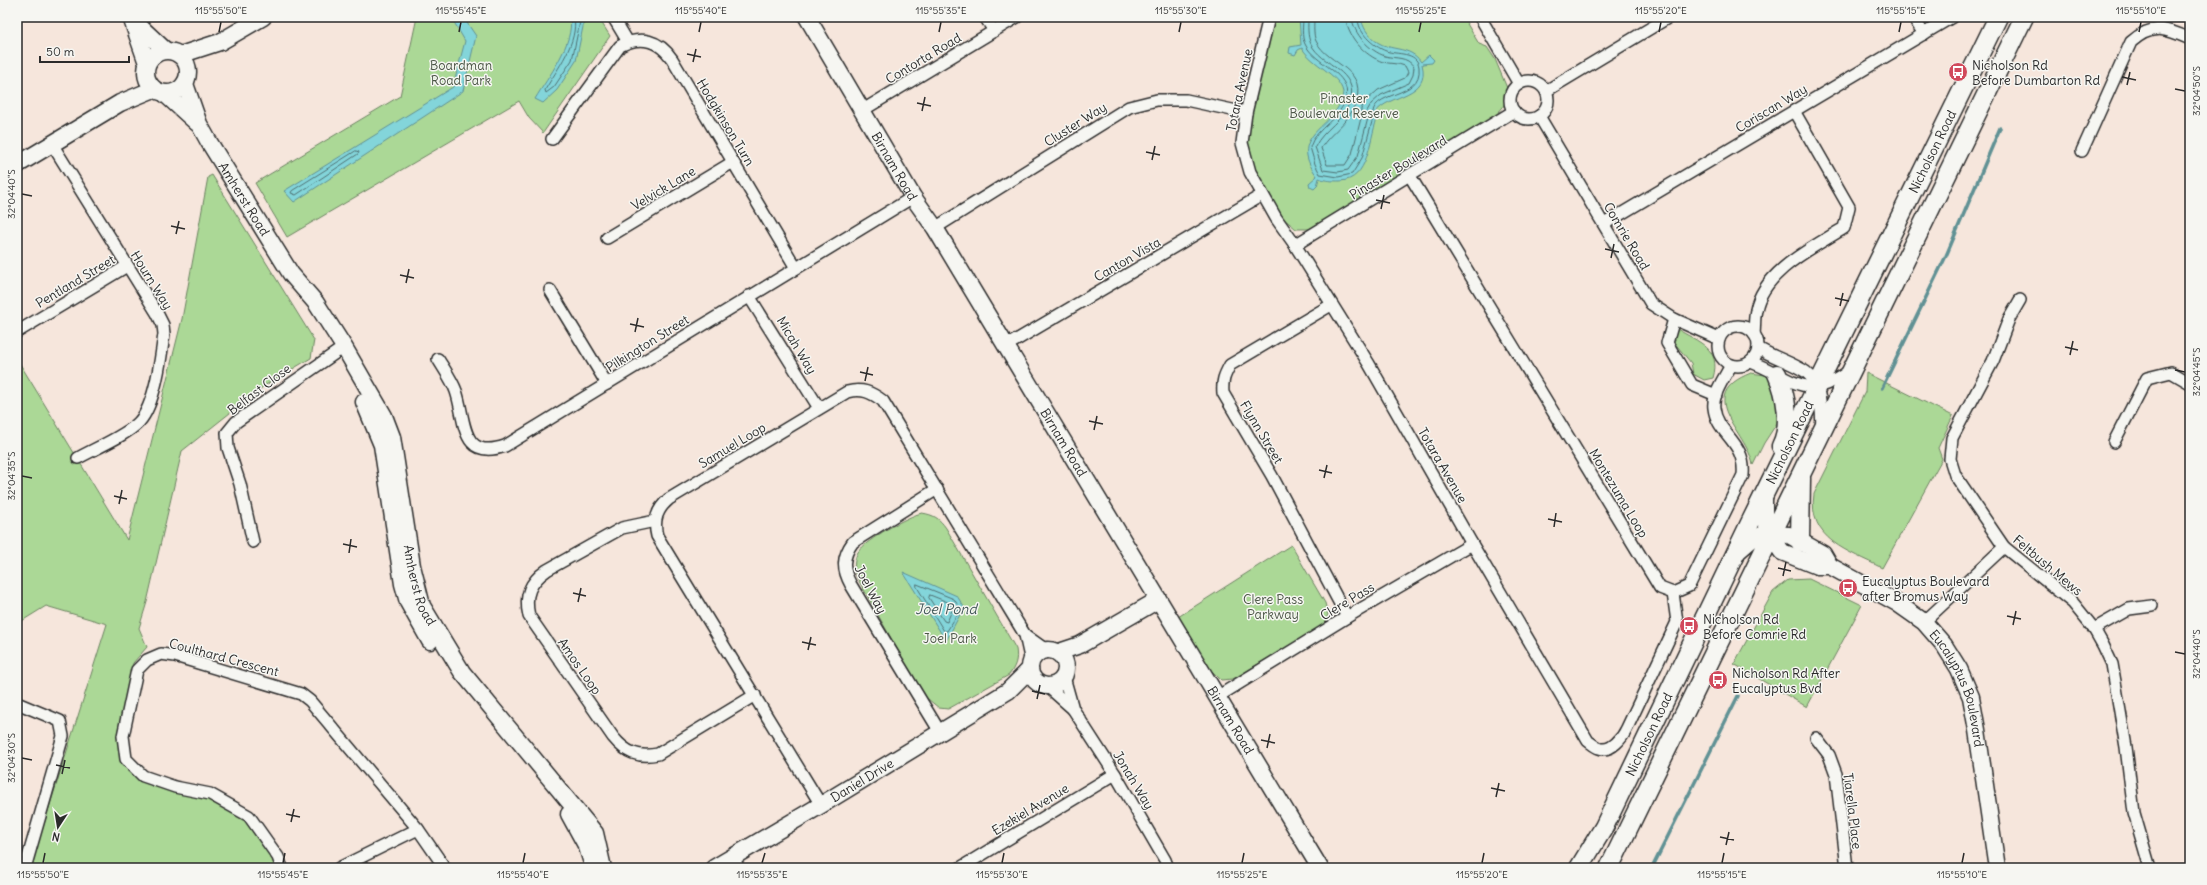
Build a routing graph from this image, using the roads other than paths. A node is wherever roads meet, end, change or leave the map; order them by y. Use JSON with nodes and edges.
{"nodes":[{"id":1,"x":263,"y":17,"type":"edge"},
{"id":2,"x":613,"y":17,"type":"edge"},
{"id":3,"x":807,"y":17,"type":"edge"},
{"id":4,"x":985,"y":17,"type":"edge"},
{"id":5,"x":1017,"y":17,"type":"edge"},
{"id":6,"x":1269,"y":17,"type":"edge"},
{"id":7,"x":1480,"y":17,"type":"edge"},
{"id":8,"x":1669,"y":17,"type":"edge"},
{"id":9,"x":1914,"y":17,"type":"edge"},
{"id":10,"x":1952,"y":17,"type":"edge"},
{"id":11,"x":1998,"y":17,"type":"edge"},
{"id":12,"x":2024,"y":17,"type":"edge"},
{"id":13,"x":133,"y":20,"type":"edge"},
{"id":14,"x":994,"y":31,"type":"junction"},
{"id":15,"x":1924,"y":34,"type":"junction"},
{"id":16,"x":2190,"y":39,"type":"edge"},
{"id":17,"x":220,"y":42,"type":"junction"},
{"id":18,"x":628,"y":42,"type":"junction"},
{"id":19,"x":173,"y":53,"type":"junction"},
{"id":20,"x":146,"y":66,"type":"junction"},
{"id":21,"x":187,"y":78,"type":"junction"},
{"id":22,"x":1519,"y":84,"type":"junction"},
{"id":23,"x":159,"y":91,"type":"junction"},
{"id":24,"x":1546,"y":91,"type":"junction"},
{"id":25,"x":120,"y":103,"type":"junction"},
{"id":26,"x":864,"y":110,"type":"junction"},
{"id":27,"x":1514,"y":111,"type":"junction"},
{"id":28,"x":1794,"y":111,"type":"junction"},
{"id":29,"x":1246,"y":113,"type":"junction"},
{"id":30,"x":1539,"y":116,"type":"junction"},
{"id":31,"x":198,"y":124,"type":"junction"},
{"id":32,"x":552,"y":139,"type":"dead end"},
{"id":33,"x":52,"y":144,"type":"junction"},
{"id":34,"x":2082,"y":151,"type":"dead end"},
{"id":35,"x":733,"y":162,"type":"junction"},
{"id":36,"x":17,"y":165,"type":"edge"},
{"id":37,"x":1410,"y":176,"type":"junction"},
{"id":38,"x":1262,"y":195,"type":"junction"},
{"id":39,"x":913,"y":196,"type":"junction"},
{"id":40,"x":1604,"y":224,"type":"junction"},
{"id":41,"x":935,"y":228,"type":"junction"},
{"id":42,"x":607,"y":238,"type":"dead end"},
{"id":43,"x":1295,"y":245,"type":"junction"},
{"id":44,"x":127,"y":266,"type":"junction"},
{"id":45,"x":796,"y":268,"type":"junction"},
{"id":46,"x":550,"y":290,"type":"dead end"},
{"id":47,"x":749,"y":296,"type":"junction"},
{"id":48,"x":2020,"y":300,"type":"dead end"},
{"id":49,"x":1331,"y":305,"type":"junction"},
{"id":50,"x":1756,"y":309,"type":"junction"},
{"id":51,"x":1674,"y":319,"type":"junction"},
{"id":52,"x":1739,"y":326,"type":"junction"},
{"id":53,"x":17,"y":332,"type":"edge"},
{"id":54,"x":1754,"y":334,"type":"junction"},
{"id":55,"x":1719,"y":339,"type":"junction"},
{"id":56,"x":1006,"y":346,"type":"junction"},
{"id":57,"x":1758,"y":348,"type":"junction"},
{"id":58,"x":339,"y":349,"type":"junction"},
{"id":59,"x":438,"y":359,"type":"dead end"},
{"id":60,"x":1751,"y":362,"type":"junction"},
{"id":61,"x":1731,"y":365,"type":"junction"},
{"id":62,"x":1853,"y":368,"type":"junction"},
{"id":63,"x":1777,"y":374,"type":"junction"},
{"id":64,"x":2190,"y":383,"type":"edge"},
{"id":65,"x":608,"y":384,"type":"junction"},
{"id":66,"x":1817,"y":387,"type":"junction"},
{"id":67,"x":1716,"y":395,"type":"junction"},
{"id":68,"x":819,"y":408,"type":"junction"},
{"id":69,"x":1822,"y":431,"type":"junction"},
{"id":70,"x":2114,"y":442,"type":"dead end"},
{"id":71,"x":78,"y":458,"type":"dead end"},
{"id":72,"x":1801,"y":473,"type":"junction"},
{"id":73,"x":937,"y":489,"type":"junction"},
{"id":74,"x":1766,"y":490,"type":"junction"},
{"id":75,"x":655,"y":522,"type":"junction"},
{"id":76,"x":1770,"y":534,"type":"junction"},
{"id":77,"x":253,"y":542,"type":"dead end"},
{"id":78,"x":1800,"y":542,"type":"junction"},
{"id":79,"x":1472,"y":544,"type":"junction"},
{"id":80,"x":2004,"y":547,"type":"junction"},
{"id":81,"x":1735,"y":555,"type":"junction"},
{"id":82,"x":1830,"y":566,"type":"junction"},
{"id":83,"x":1673,"y":593,"type":"junction"},
{"id":84,"x":1158,"y":600,"type":"junction"},
{"id":85,"x":2152,"y":606,"type":"dead end"},
{"id":86,"x":1347,"y":617,"type":"junction"},
{"id":87,"x":1924,"y":622,"type":"junction"},
{"id":88,"x":2094,"y":629,"type":"junction"},
{"id":89,"x":1025,"y":635,"type":"junction"},
{"id":90,"x":1059,"y":661,"type":"junction"},
{"id":91,"x":1030,"y":666,"type":"junction"},
{"id":92,"x":1044,"y":686,"type":"junction"},
{"id":93,"x":1008,"y":691,"type":"junction"},
{"id":94,"x":755,"y":695,"type":"junction"},
{"id":95,"x":1217,"y":697,"type":"junction"},
{"id":96,"x":17,"y":703,"type":"edge"},
{"id":97,"x":1073,"y":709,"type":"junction"},
{"id":98,"x":940,"y":732,"type":"junction"},
{"id":99,"x":1816,"y":738,"type":"dead end"},
{"id":100,"x":1115,"y":774,"type":"junction"},
{"id":101,"x":821,"y":805,"type":"junction"},
{"id":102,"x":418,"y":829,"type":"junction"},
{"id":103,"x":736,"y":863,"type":"edge"},
{"id":104,"x":25,"y":868,"type":"edge"},
{"id":105,"x":282,"y":868,"type":"edge"},
{"id":106,"x":339,"y":868,"type":"edge"},
{"id":107,"x":445,"y":868,"type":"edge"},
{"id":108,"x":593,"y":868,"type":"edge"},
{"id":109,"x":603,"y":868,"type":"edge"},
{"id":110,"x":714,"y":868,"type":"edge"},
{"id":111,"x":960,"y":868,"type":"edge"},
{"id":112,"x":1168,"y":868,"type":"edge"},
{"id":113,"x":1320,"y":868,"type":"edge"},
{"id":114,"x":1579,"y":868,"type":"edge"},
{"id":115,"x":1609,"y":868,"type":"edge"},
{"id":116,"x":1847,"y":868,"type":"edge"},
{"id":117,"x":1997,"y":868,"type":"edge"},
{"id":118,"x":2150,"y":868,"type":"edge"}],
"edges":[{"from":1,"to":17,"type":"street"},
{"from":2,"to":18,"type":"street"},
{"from":3,"to":26,"type":"street","name":"Birnam Road"},
{"from":4,"to":14,"type":"street"},
{"from":5,"to":14,"type":"street","name":"Contorta Road"},
{"from":6,"to":29,"type":"street","name":"Totara Avenue"},
{"from":7,"to":22,"type":"street"},
{"from":8,"to":24,"type":"street"},
{"from":9,"to":15,"type":"street"},
{"from":10,"to":15,"type":"street","name":"Coriscan Way"},
{"from":11,"to":66,"type":"main road","name":"Nicholson Road"},
{"from":12,"to":62,"type":"main road","name":"Nicholson Road"},
{"from":13,"to":19,"type":"street"},
{"from":13,"to":20,"type":"street"},
{"from":14,"to":26,"type":"street","name":"Contorta Road"},
{"from":15,"to":28,"type":"street","name":"Coriscan Way"},
{"from":16,"to":34,"type":"street"},
{"from":17,"to":19,"type":"street"},
{"from":17,"to":21,"type":"street"},
{"from":18,"to":32,"type":"street"},
{"from":18,"to":35,"type":"street","name":"Hodgkinson Turn"},
{"from":19,"to":20,"type":"street"},
{"from":19,"to":21,"type":"street"},
{"from":20,"to":23,"type":"street"},
{"from":20,"to":25,"type":"street"},
{"from":21,"to":23,"type":"street"},
{"from":21,"to":31,"type":"street","name":"Amherst Road"},
{"from":22,"to":24,"type":"street"},
{"from":22,"to":27,"type":"street"},
{"from":23,"to":25,"type":"street"},
{"from":23,"to":31,"type":"street","name":"Amherst Road"},
{"from":24,"to":30,"type":"street"},
{"from":25,"to":33,"type":"street"},
{"from":26,"to":39,"type":"street","name":"Birnam Road"},
{"from":27,"to":30,"type":"street"},
{"from":27,"to":37,"type":"street","name":"Pinaster Boulevard"},
{"from":28,"to":40,"type":"street","name":"Coriscan Way"},
{"from":28,"to":50,"type":"street"},
{"from":29,"to":38,"type":"street","name":"Totara Avenue"},
{"from":29,"to":41,"type":"street","name":"Cluster Way"},
{"from":30,"to":40,"type":"street","name":"Comrie Road"},
{"from":31,"to":58,"type":"street","name":"Amherst Road"},
{"from":33,"to":36,"type":"street"},
{"from":33,"to":44,"type":"street","name":"Hourn Way"},
{"from":35,"to":42,"type":"street","name":"Velvick Lane"},
{"from":35,"to":45,"type":"street","name":"Hodgkinson Turn"},
{"from":37,"to":43,"type":"street","name":"Pinaster Boulevard"},
{"from":37,"to":83,"type":"street","name":"Montezuma Loop"},
{"from":38,"to":43,"type":"street","name":"Totara Avenue"},
{"from":38,"to":56,"type":"street","name":"Canton Vista"},
{"from":39,"to":41,"type":"street","name":"Birnam Road"},
{"from":39,"to":45,"type":"street","name":"Pilkington Street"},
{"from":40,"to":51,"type":"street","name":"Comrie Road"},
{"from":41,"to":56,"type":"street","name":"Birnam Road"},
{"from":43,"to":49,"type":"street","name":"Totara Avenue"},
{"from":44,"to":53,"type":"street","name":"Pentland Street"},
{"from":44,"to":71,"type":"street","name":"Hourn Way"},
{"from":45,"to":47,"type":"street","name":"Pilkington Street"},
{"from":46,"to":65,"type":"street"},
{"from":47,"to":65,"type":"street","name":"Pilkington Street"},
{"from":47,"to":68,"type":"street","name":"Micah Way"},
{"from":48,"to":80,"type":"street","name":"Feltbush Mews"},
{"from":49,"to":79,"type":"street","name":"Totara Avenue"},
{"from":49,"to":86,"type":"street","name":"Flynn Street"},
{"from":50,"to":52,"type":"street"},
{"from":50,"to":54,"type":"street"},
{"from":51,"to":55,"type":"street","name":"Comrie Road"},
{"from":51,"to":67,"type":"street"},
{"from":52,"to":54,"type":"street"},
{"from":52,"to":55,"type":"street"},
{"from":54,"to":57,"type":"street"},
{"from":55,"to":61,"type":"street"},
{"from":56,"to":84,"type":"street","name":"Birnam Road"},
{"from":57,"to":60,"type":"street"},
{"from":57,"to":66,"type":"street"},
{"from":58,"to":77,"type":"street","name":"Belfast Close"},
{"from":58,"to":108,"type":"street","name":"Amherst Road"},
{"from":58,"to":109,"type":"street","name":"Amherst Road"},
{"from":59,"to":65,"type":"street","name":"Pilkington Street"},
{"from":60,"to":61,"type":"street"},
{"from":60,"to":63,"type":"street"},
{"from":61,"to":67,"type":"street"},
{"from":62,"to":66,"type":"street"},
{"from":62,"to":69,"type":"main road","name":"Nicholson Road"},
{"from":63,"to":66,"type":"street"},
{"from":63,"to":74,"type":"main road"},
{"from":64,"to":70,"type":"street"},
{"from":66,"to":69,"type":"street"},
{"from":66,"to":74,"type":"main road","name":"Nicholson Road"},
{"from":67,"to":83,"type":"street"},
{"from":68,"to":73,"type":"street","name":"Samuel Loop"},
{"from":68,"to":75,"type":"street","name":"Samuel Loop"},
{"from":69,"to":72,"type":"main road","name":"Nicholson Road"},
{"from":72,"to":76,"type":"main road","name":"Nicholson Road"},
{"from":72,"to":78,"type":"main road"},
{"from":73,"to":89,"type":"street","name":"Samuel Loop"},
{"from":73,"to":98,"type":"street","name":"Joel Way"},
{"from":74,"to":76,"type":"street","name":"Eucalyptus Boulevard"},
{"from":74,"to":81,"type":"main road","name":"Nicholson Road"},
{"from":75,"to":94,"type":"street"},
{"from":75,"to":94,"type":"street","name":"Amos Loop"},
{"from":76,"to":78,"type":"street","name":"Eucalyptus Boulevard"},
{"from":76,"to":81,"type":"street","name":"Eucalyptus Boulevard"},
{"from":76,"to":82,"type":"street","name":"Eucalyptus Boulevard"},
{"from":76,"to":115,"type":"main road","name":"Nicholson Road"},
{"from":78,"to":82,"type":"street","name":"Eucalyptus Boulevard"},
{"from":79,"to":83,"type":"street","name":"Totara Avenue"},
{"from":79,"to":86,"type":"street","name":"Clere Pass"},
{"from":80,"to":87,"type":"street"},
{"from":80,"to":88,"type":"street","name":"Feltbush Mews"},
{"from":81,"to":114,"type":"main road","name":"Nicholson Road"},
{"from":82,"to":87,"type":"street","name":"Eucalyptus Boulevard"},
{"from":84,"to":90,"type":"street","name":"Daniel Drive"},
{"from":84,"to":95,"type":"street","name":"Birnam Road"},
{"from":85,"to":88,"type":"street"},
{"from":86,"to":95,"type":"street","name":"Clere Pass"},
{"from":87,"to":117,"type":"street","name":"Eucalyptus Boulevard"},
{"from":88,"to":118,"type":"street","name":"Feltbush Mews"},
{"from":89,"to":90,"type":"street","name":"Samuel Loop"},
{"from":89,"to":91,"type":"street","name":"Samuel Loop"},
{"from":90,"to":91,"type":"street","name":"Daniel Drive"},
{"from":90,"to":92,"type":"street","name":"Daniel Drive"},
{"from":90,"to":97,"type":"street","name":"Jonah Way"},
{"from":91,"to":92,"type":"street"},
{"from":91,"to":93,"type":"street","name":"Daniel Drive"},
{"from":92,"to":93,"type":"street","name":"Daniel Drive"},
{"from":92,"to":97,"type":"street","name":"Jonah Way"},
{"from":93,"to":98,"type":"street","name":"Daniel Drive"},
{"from":94,"to":101,"type":"street"},
{"from":95,"to":113,"type":"street","name":"Birnam Road"},
{"from":96,"to":104,"type":"street"},
{"from":97,"to":100,"type":"street","name":"Jonah Way"},
{"from":98,"to":101,"type":"street","name":"Daniel Drive"},
{"from":99,"to":116,"type":"street","name":"Tiarella Place"},
{"from":100,"to":111,"type":"street","name":"Ezekiel Avenue"},
{"from":100,"to":112,"type":"street","name":"Jonah Way"},
{"from":101,"to":103,"type":"street","name":"Daniel Drive"},
{"from":102,"to":105,"type":"street","name":"Coulthard Crescent"},
{"from":102,"to":106,"type":"street"},
{"from":102,"to":107,"type":"street","name":"Coulthard Crescent"},
{"from":103,"to":110,"type":"street","name":"Daniel Drive"}]}
